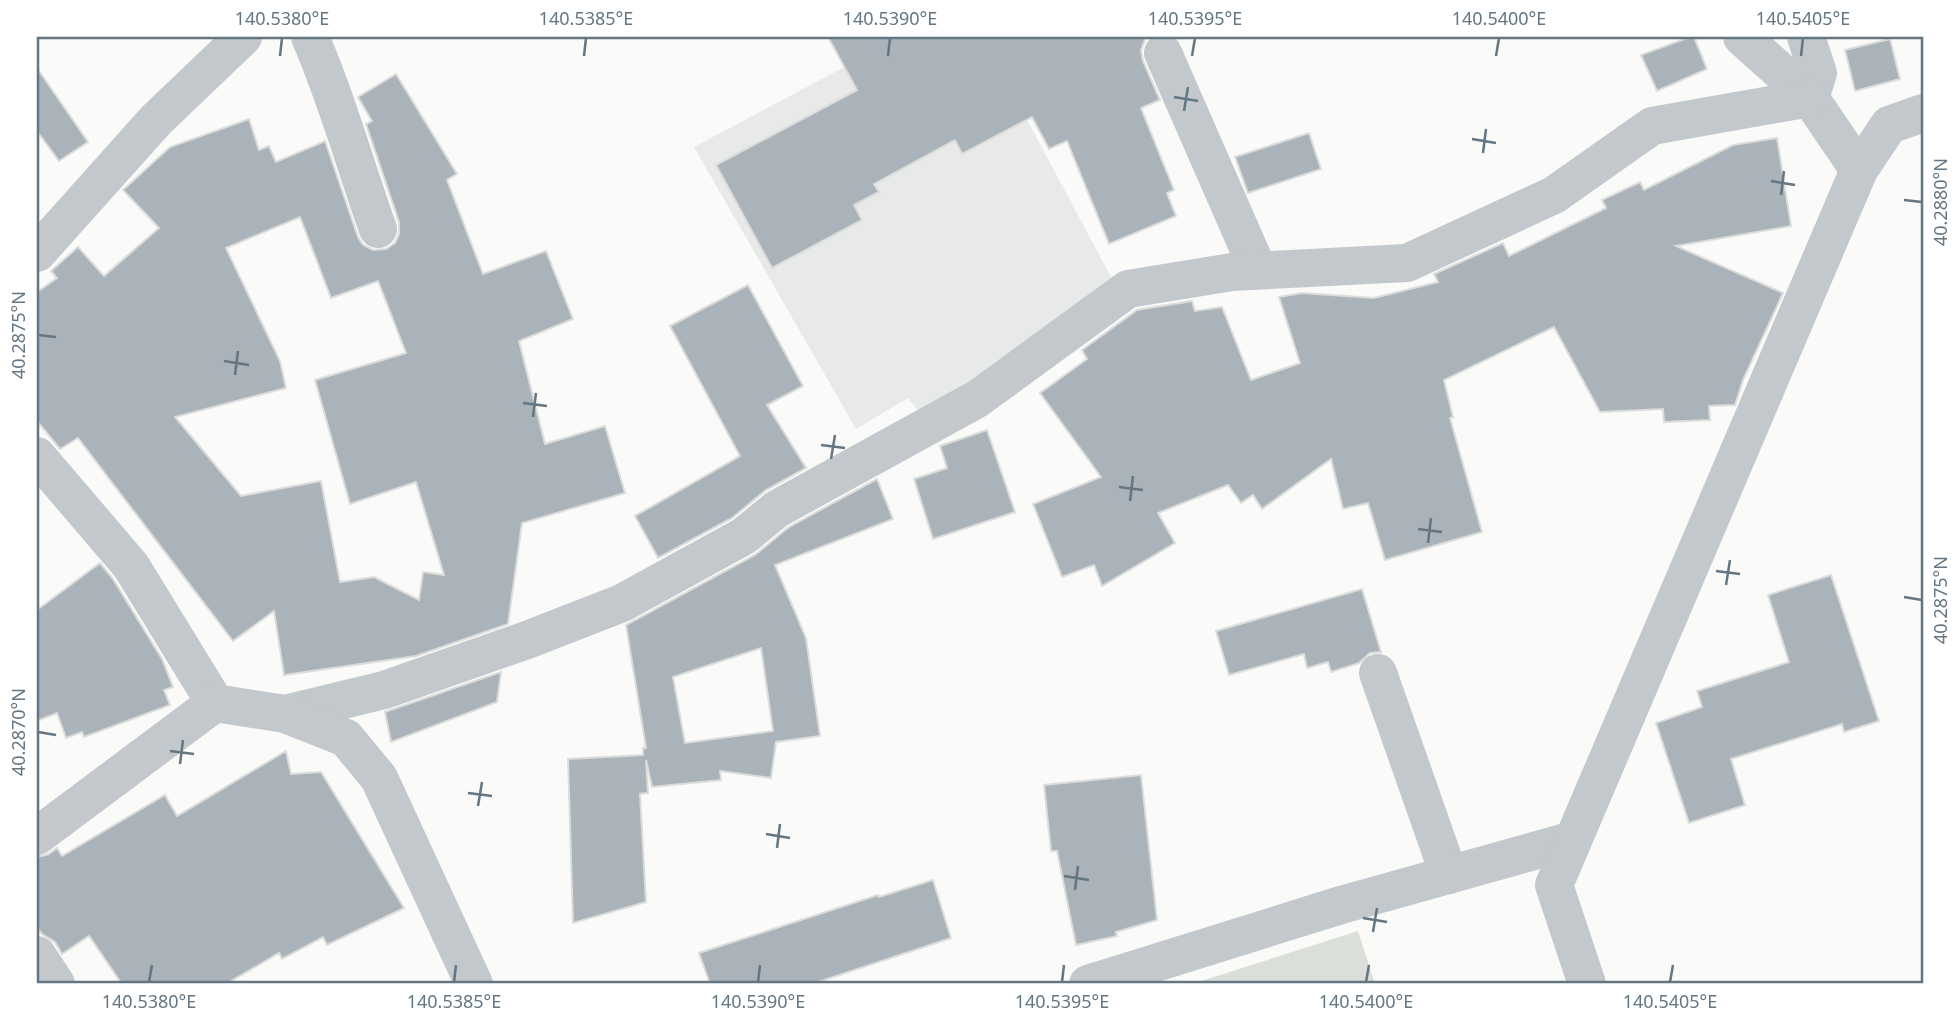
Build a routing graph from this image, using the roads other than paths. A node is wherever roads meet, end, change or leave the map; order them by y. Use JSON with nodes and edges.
{"nodes":[{"id":1,"x":243,"y":37,"type":"edge"},
{"id":2,"x":310,"y":37,"type":"edge"},
{"id":3,"x":1742,"y":37,"type":"edge"},
{"id":4,"x":1806,"y":37,"type":"edge"},
{"id":5,"x":1163,"y":53,"type":"dead end"},
{"id":6,"x":1810,"y":98,"type":"junction"},
{"id":7,"x":1923,"y":113,"type":"edge"},
{"id":8,"x":1859,"y":170,"type":"junction"},
{"id":9,"x":378,"y":229,"type":"dead end"},
{"id":10,"x":37,"y":253,"type":"edge"},
{"id":11,"x":1258,"y":271,"type":"junction"},
{"id":12,"x":37,"y":456,"type":"edge"},
{"id":13,"x":1378,"y":673,"type":"dead end"},
{"id":14,"x":215,"y":703,"type":"junction"},
{"id":15,"x":285,"y":714,"type":"junction"},
{"id":16,"x":37,"y":836,"type":"edge"},
{"id":17,"x":1573,"y":840,"type":"junction"},
{"id":18,"x":1449,"y":875,"type":"junction"},
{"id":19,"x":37,"y":955,"type":"edge"},
{"id":20,"x":56,"y":984,"type":"edge"},
{"id":21,"x":474,"y":984,"type":"edge"},
{"id":22,"x":1088,"y":984,"type":"edge"},
{"id":23,"x":1587,"y":984,"type":"edge"}],
"edges":[{"from":1,"to":10,"type":"street"},
{"from":2,"to":9,"type":"street"},
{"from":3,"to":6,"type":"street"},
{"from":4,"to":6,"type":"street"},
{"from":5,"to":11,"type":"street"},
{"from":6,"to":8,"type":"street"},
{"from":6,"to":11,"type":"street"},
{"from":7,"to":8,"type":"street"},
{"from":8,"to":17,"type":"street"},
{"from":11,"to":15,"type":"street"},
{"from":12,"to":14,"type":"street"},
{"from":13,"to":18,"type":"street"},
{"from":14,"to":15,"type":"street"},
{"from":14,"to":16,"type":"street"},
{"from":15,"to":21,"type":"street"},
{"from":17,"to":18,"type":"street"},
{"from":17,"to":23,"type":"street"},
{"from":18,"to":22,"type":"street"},
{"from":19,"to":20,"type":"street"}]}
